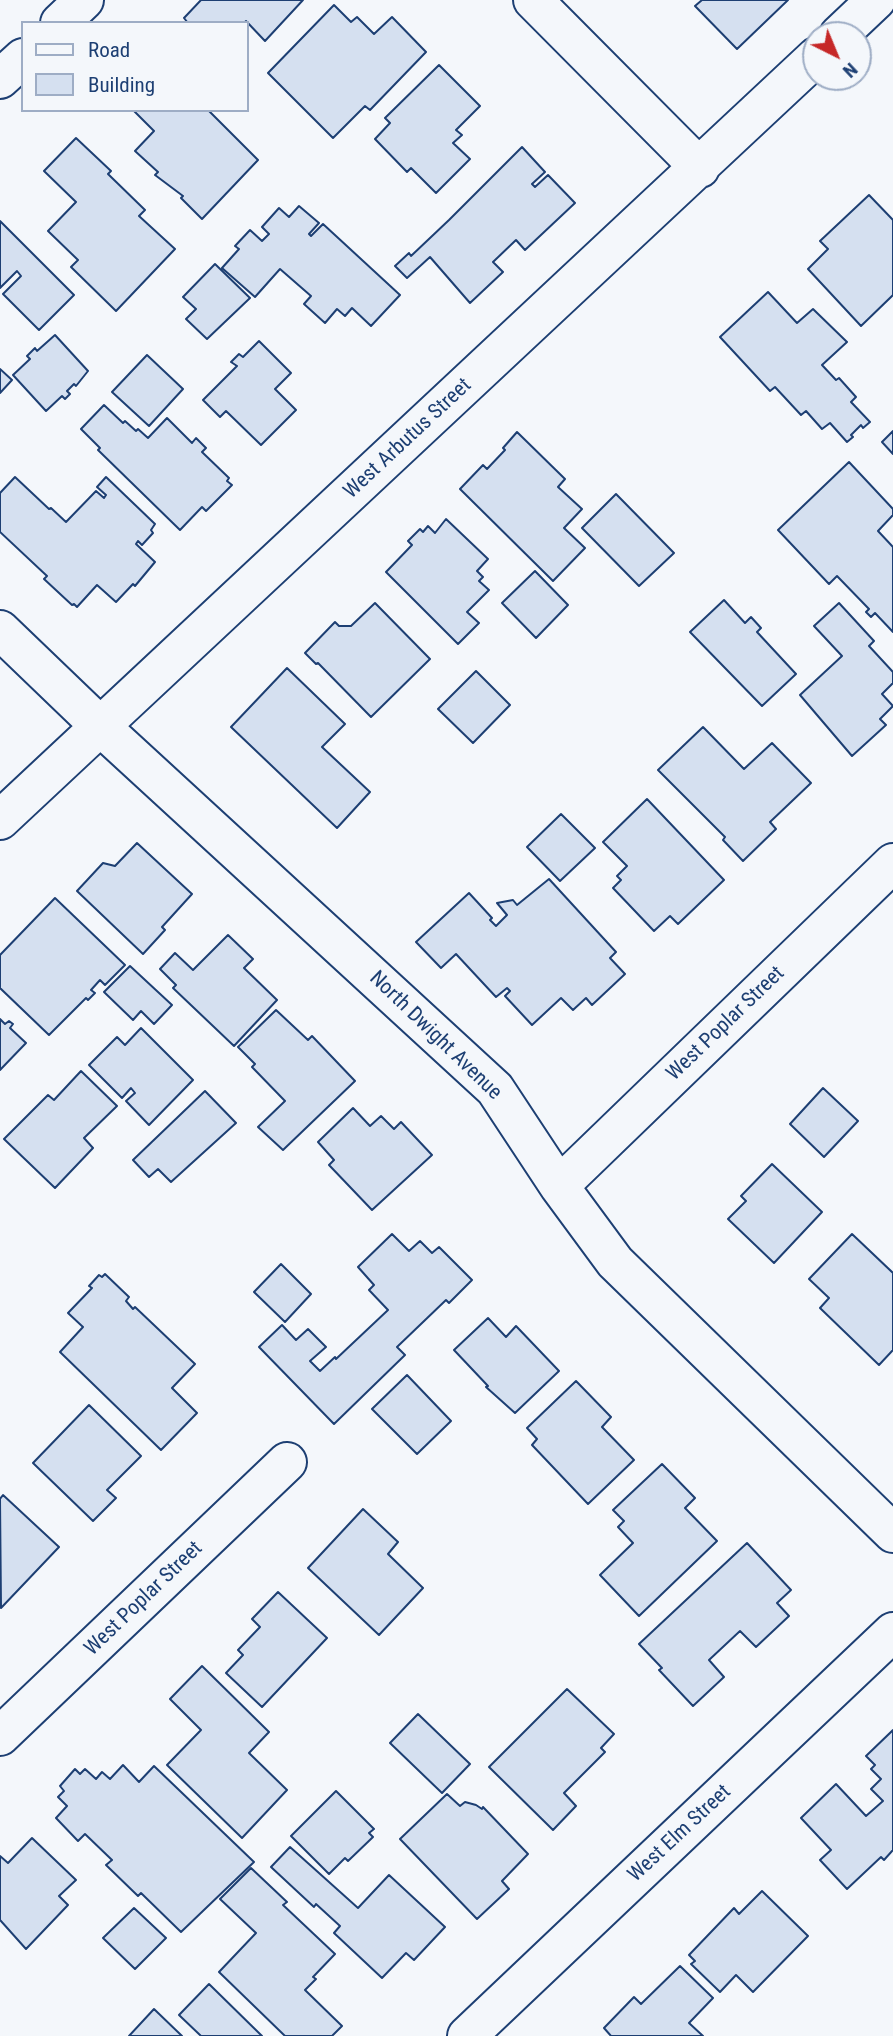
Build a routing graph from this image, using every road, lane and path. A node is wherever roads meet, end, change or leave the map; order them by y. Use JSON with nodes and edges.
{"nodes":[{"id":1,"x":84,"y":0,"type":"edge"},
{"id":2,"x":533,"y":0,"type":"edge"},
{"id":3,"x":876,"y":0,"type":"edge"},
{"id":4,"x":62,"y":21,"type":"edge"},
{"id":5,"x":854,"y":21,"type":"edge"},
{"id":6,"x":21,"y":60,"type":"edge"},
{"id":7,"x":802,"y":70,"type":"edge"},
{"id":8,"x":0,"y":79,"type":"edge"},
{"id":9,"x":700,"y":168,"type":"junction"},
{"id":10,"x":0,"y":630,"type":"edge"},
{"id":11,"x":100,"y":726,"type":"junction"},
{"id":12,"x":0,"y":820,"type":"edge"},
{"id":13,"x":893,"y":863,"type":"edge"},
{"id":14,"x":559,"y":1185,"type":"junction"},
{"id":15,"x":287,"y":1462,"type":"dead end"},
{"id":16,"x":893,"y":1533,"type":"edge"},
{"id":17,"x":893,"y":1632,"type":"edge"},
{"id":18,"x":0,"y":1736,"type":"edge"},
{"id":19,"x":467,"y":2036,"type":"edge"}],
"edges":[{"from":1,"to":4,"type":"street"},
{"from":2,"to":9,"type":"street"},
{"from":3,"to":5,"type":"street"},
{"from":6,"to":8,"type":"street"},
{"from":7,"to":9,"type":"street","name":"West Arbutus Street"},
{"from":9,"to":11,"type":"street","name":"West Arbutus Street"},
{"from":10,"to":11,"type":"street","name":"North Dwight Avenue"},
{"from":11,"to":12,"type":"street","name":"West Arbutus Street"},
{"from":11,"to":14,"type":"street","name":"North Dwight Avenue"},
{"from":13,"to":14,"type":"street","name":"West Poplar Street"},
{"from":14,"to":16,"type":"street","name":"North Dwight Avenue"},
{"from":15,"to":18,"type":"street","name":"West Poplar Street"},
{"from":17,"to":19,"type":"street","name":"West Elm Street"}]}
